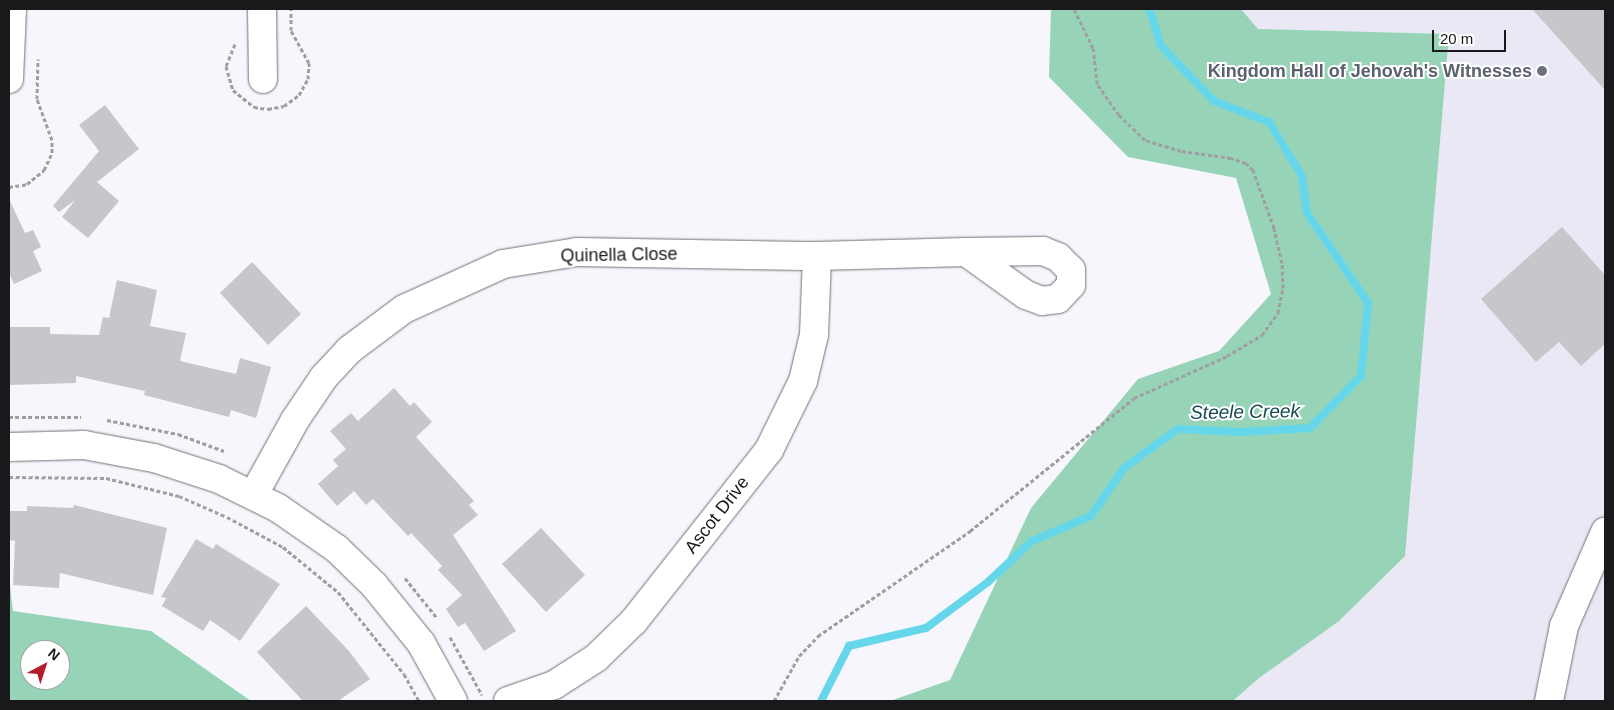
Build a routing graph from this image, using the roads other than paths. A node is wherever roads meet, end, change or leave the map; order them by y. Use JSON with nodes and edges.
{"nodes":[{"id":1,"x":12,"y":9,"type":"edge"},
{"id":2,"x":262,"y":9,"type":"edge"},
{"id":3,"x":9,"y":79,"type":"edge"},
{"id":4,"x":263,"y":79,"type":"dead end"},
{"id":5,"x":966,"y":252,"type":"dead end"},
{"id":6,"x":817,"y":256,"type":"junction"},
{"id":7,"x":9,"y":446,"type":"edge"},
{"id":8,"x":254,"y":494,"type":"junction"},
{"id":9,"x":1605,"y":532,"type":"edge"},
{"id":10,"x":453,"y":701,"type":"edge"},
{"id":11,"x":508,"y":701,"type":"edge"},
{"id":12,"x":1549,"y":701,"type":"edge"}],
"edges":[{"from":1,"to":3,"type":"street"},
{"from":2,"to":4,"type":"street"},
{"from":5,"to":6,"type":"street","name":"Quinella Close"},
{"from":6,"to":8,"type":"street","name":"Quinella Close"},
{"from":6,"to":11,"type":"street","name":"Ascot Drive"},
{"from":7,"to":8,"type":"street"},
{"from":8,"to":10,"type":"street"},
{"from":9,"to":12,"type":"street"}]}
